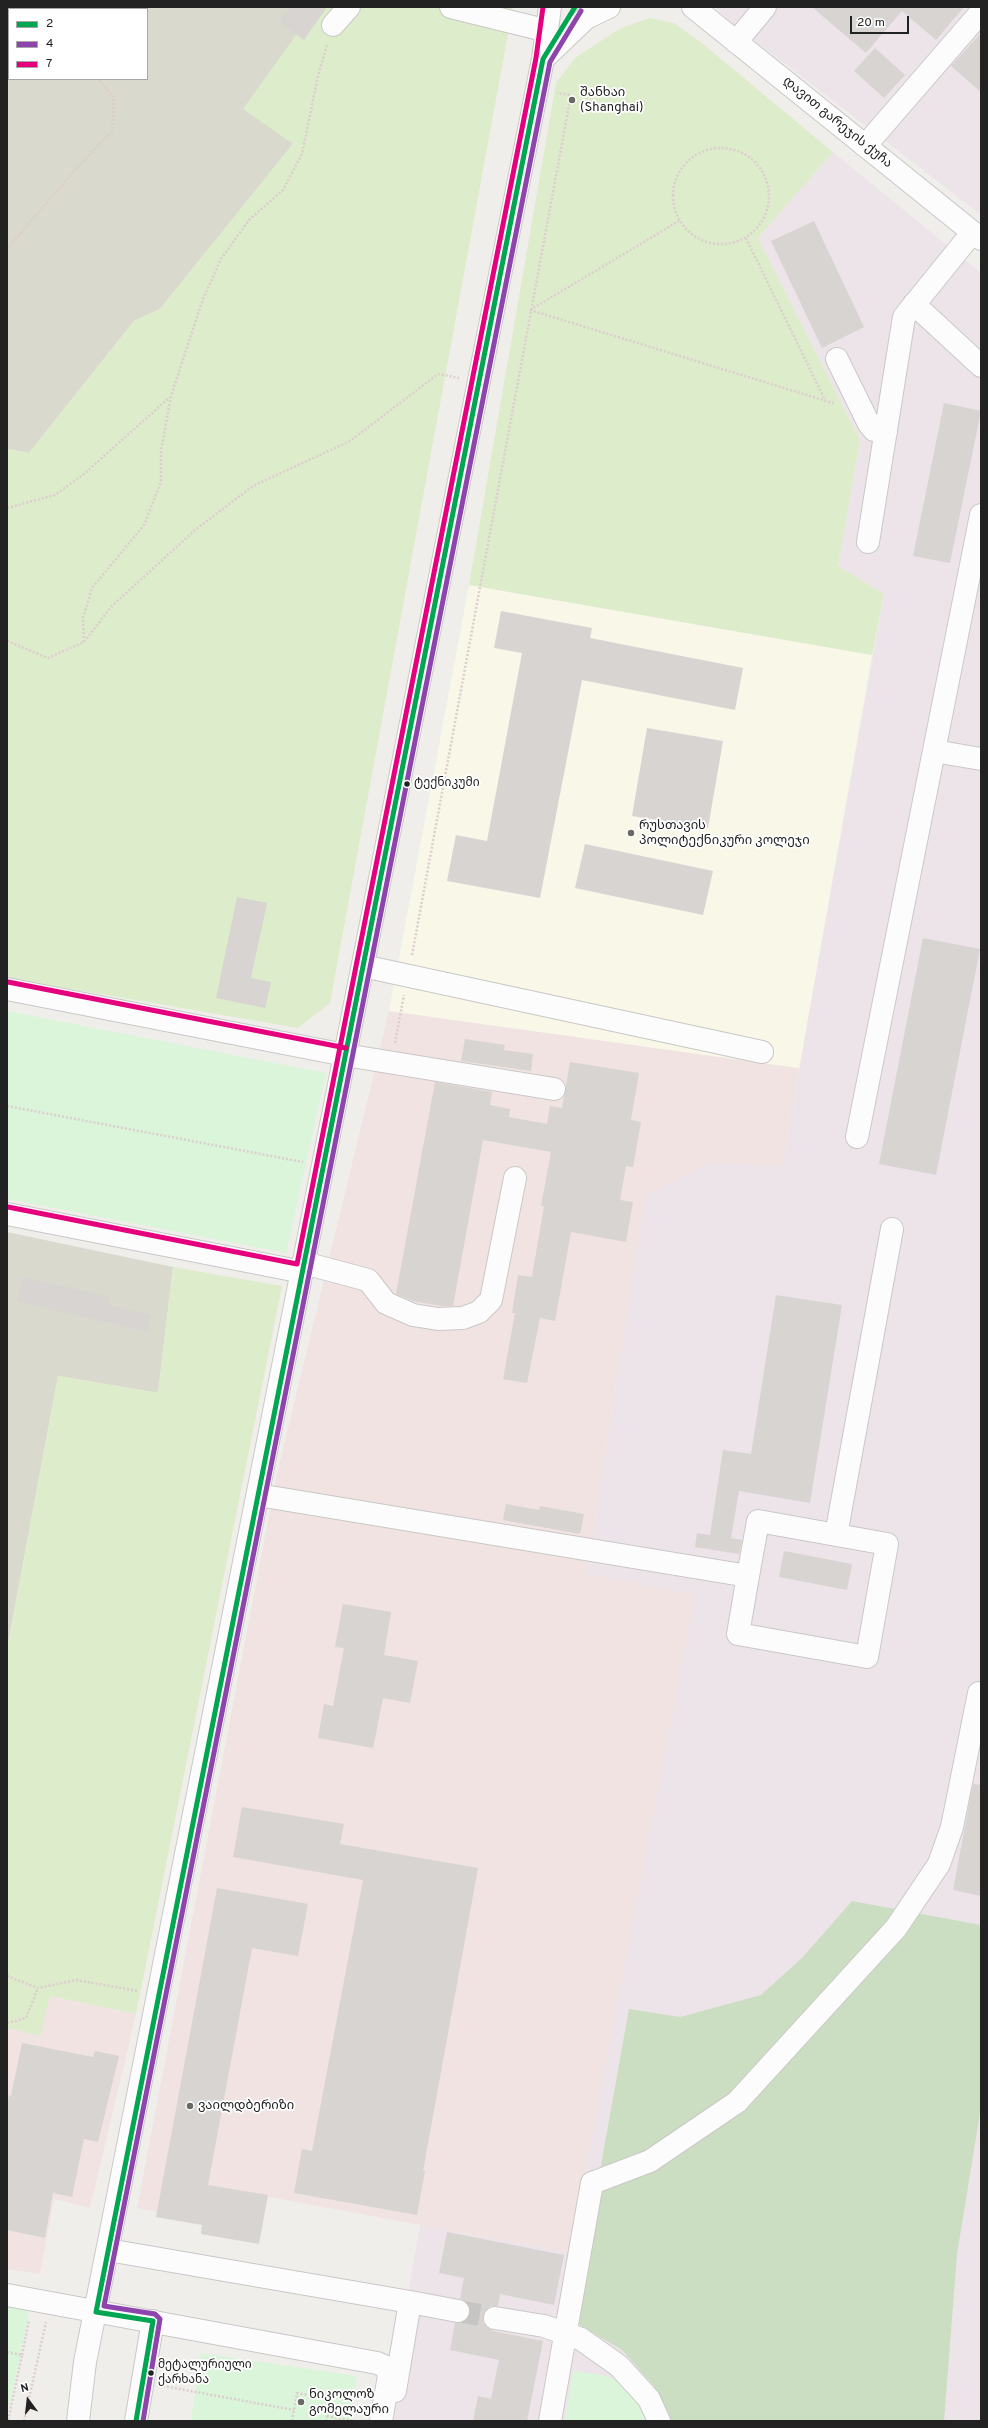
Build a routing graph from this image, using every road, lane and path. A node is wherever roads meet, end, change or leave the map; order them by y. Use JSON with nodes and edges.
{"nodes":[{"id":1,"x":349,"y":7,"type":"edge"},
{"id":2,"x":451,"y":7,"type":"edge"},
{"id":3,"x":550,"y":7,"type":"edge"},
{"id":4,"x":575,"y":7,"type":"edge"},
{"id":5,"x":609,"y":7,"type":"edge"},
{"id":6,"x":692,"y":7,"type":"edge"},
{"id":7,"x":765,"y":7,"type":"edge"},
{"id":8,"x":981,"y":12,"type":"edge"},
{"id":9,"x":333,"y":26,"type":"joint"},
{"id":10,"x":548,"y":31,"type":"junction"},
{"id":11,"x":736,"y":42,"type":"junction"},
{"id":12,"x":543,"y":59,"type":"junction"},
{"id":13,"x":99,"y":80,"type":"edge"},
{"id":14,"x":536,"y":91,"type":"junction"},
{"id":15,"x":865,"y":146,"type":"junction"},
{"id":16,"x":679,"y":221,"type":"junction"},
{"id":17,"x":977,"y":236,"type":"edge"},
{"id":18,"x":746,"y":238,"type":"junction"},
{"id":19,"x":7,"y":248,"type":"edge"},
{"id":20,"x":914,"y":304,"type":"junction"},
{"id":21,"x":530,"y":310,"type":"junction"},
{"id":22,"x":837,"y":358,"type":"dead end"},
{"id":23,"x":981,"y":366,"type":"edge"},
{"id":24,"x":479,"y":382,"type":"junction"},
{"id":25,"x":171,"y":396,"type":"junction"},
{"id":26,"x":825,"y":401,"type":"junction"},
{"id":27,"x":862,"y":410,"type":"junction"},
{"id":28,"x":886,"y":432,"type":"junction"},
{"id":29,"x":7,"y":508,"type":"edge"},
{"id":30,"x":981,"y":515,"type":"edge"},
{"id":31,"x":868,"y":542,"type":"dead end"},
{"id":32,"x":7,"y":641,"type":"edge"},
{"id":33,"x":84,"y":642,"type":"junction"},
{"id":34,"x":934,"y":751,"type":"junction"},
{"id":35,"x":981,"y":759,"type":"edge"},
{"id":36,"x":363,"y":966,"type":"junction"},
{"id":37,"x":408,"y":975,"type":"junction"},
{"id":38,"x":7,"y":989,"type":"edge"},
{"id":39,"x":762,"y":1052,"type":"dead end"},
{"id":40,"x":345,"y":1055,"type":"junction"},
{"id":41,"x":391,"y":1063,"type":"junction"},
{"id":42,"x":554,"y":1089,"type":"dead end"},
{"id":43,"x":7,"y":1106,"type":"edge"},
{"id":44,"x":857,"y":1137,"type":"dead end"},
{"id":45,"x":323,"y":1166,"type":"junction"},
{"id":46,"x":515,"y":1178,"type":"dead end"},
{"id":47,"x":7,"y":1214,"type":"edge"},
{"id":48,"x":892,"y":1229,"type":"dead end"},
{"id":49,"x":303,"y":1268,"type":"junction"},
{"id":50,"x":258,"y":1495,"type":"junction"},
{"id":51,"x":836,"y":1535,"type":"junction"},
{"id":52,"x":748,"y":1576,"type":"junction"},
{"id":53,"x":979,"y":1693,"type":"dead end"},
{"id":54,"x":7,"y":1976,"type":"edge"},
{"id":55,"x":38,"y":1988,"type":"junction"},
{"id":56,"x":159,"y":1995,"type":"junction"},
{"id":57,"x":7,"y":2023,"type":"edge"},
{"id":58,"x":108,"y":2250,"type":"junction"},
{"id":59,"x":7,"y":2295,"type":"edge"},
{"id":60,"x":42,"y":2301,"type":"junction"},
{"id":61,"x":410,"y":2302,"type":"junction"},
{"id":62,"x":458,"y":2311,"type":"tunnel mouth"},
{"id":63,"x":96,"y":2312,"type":"junction"},
{"id":64,"x":495,"y":2318,"type":"tunnel mouth"},
{"id":65,"x":152,"y":2321,"type":"junction"},
{"id":66,"x":564,"y":2333,"type":"junction"},
{"id":67,"x":7,"y":2352,"type":"edge"},
{"id":68,"x":22,"y":2355,"type":"junction"},
{"id":69,"x":142,"y":2383,"type":"junction"},
{"id":70,"x":294,"y":2410,"type":"junction"},
{"id":71,"x":327,"y":2416,"type":"junction"},
{"id":72,"x":8,"y":2421,"type":"edge"},
{"id":73,"x":24,"y":2421,"type":"edge"},
{"id":74,"x":78,"y":2421,"type":"edge"},
{"id":75,"x":136,"y":2421,"type":"edge"},
{"id":76,"x":292,"y":2421,"type":"edge"},
{"id":77,"x":326,"y":2421,"type":"edge"},
{"id":78,"x":353,"y":2421,"type":"edge"},
{"id":79,"x":381,"y":2421,"type":"edge"},
{"id":80,"x":390,"y":2421,"type":"edge"},
{"id":81,"x":550,"y":2421,"type":"edge"},
{"id":82,"x":659,"y":2421,"type":"edge"}],
"edges":[{"from":1,"to":9,"type":"street"},
{"from":2,"to":10,"type":"street"},
{"from":3,"to":10,"type":"street"},
{"from":4,"to":12,"type":"street"},
{"from":5,"to":12,"type":"street"},
{"from":6,"to":11,"type":"street","name":"დავით გარეჯის ქუჩა"},
{"from":7,"to":11,"type":"street"},
{"from":8,"to":15,"type":"street"},
{"from":9,"to":25,"type":"path"},
{"from":10,"to":12,"type":"street"},
{"from":11,"to":15,"type":"street","name":"დავით გარეჯის ქუჩა"},
{"from":12,"to":14,"type":"street"},
{"from":13,"to":19,"type":"path"},
{"from":14,"to":21,"type":"path"},
{"from":14,"to":24,"type":"street"},
{"from":15,"to":17,"type":"street","name":"დავით გარეჯის ქუჩა"},
{"from":16,"to":18,"type":"path"},
{"from":16,"to":18,"type":"path"},
{"from":16,"to":21,"type":"path"},
{"from":17,"to":20,"type":"street"},
{"from":18,"to":26,"type":"path"},
{"from":20,"to":23,"type":"street"},
{"from":20,"to":28,"type":"street"},
{"from":21,"to":26,"type":"path"},
{"from":21,"to":37,"type":"path"},
{"from":22,"to":27,"type":"street"},
{"from":24,"to":33,"type":"path"},
{"from":24,"to":36,"type":"street"},
{"from":25,"to":29,"type":"path"},
{"from":25,"to":33,"type":"path"},
{"from":26,"to":27,"type":"path"},
{"from":27,"to":28,"type":"street"},
{"from":28,"to":31,"type":"street"},
{"from":30,"to":34,"type":"street"},
{"from":32,"to":33,"type":"path"},
{"from":34,"to":35,"type":"street"},
{"from":34,"to":44,"type":"street"},
{"from":36,"to":37,"type":"street"},
{"from":36,"to":40,"type":"street"},
{"from":37,"to":39,"type":"street"},
{"from":37,"to":41,"type":"path"},
{"from":38,"to":40,"type":"street"},
{"from":40,"to":41,"type":"street"},
{"from":40,"to":45,"type":"street"},
{"from":41,"to":42,"type":"street"},
{"from":43,"to":45,"type":"path"},
{"from":45,"to":49,"type":"street"},
{"from":46,"to":49,"type":"street"},
{"from":47,"to":49,"type":"street"},
{"from":48,"to":51,"type":"street"},
{"from":49,"to":50,"type":"street"},
{"from":50,"to":52,"type":"street"},
{"from":50,"to":56,"type":"street"},
{"from":51,"to":52,"type":"street"},
{"from":51,"to":52,"type":"street"},
{"from":53,"to":66,"type":"street"},
{"from":54,"to":55,"type":"path"},
{"from":55,"to":56,"type":"path"},
{"from":55,"to":57,"type":"path"},
{"from":56,"to":58,"type":"street"},
{"from":58,"to":61,"type":"street"},
{"from":58,"to":63,"type":"street"},
{"from":59,"to":60,"type":"street"},
{"from":60,"to":63,"type":"street"},
{"from":60,"to":68,"type":"path"},
{"from":60,"to":73,"type":"path"},
{"from":61,"to":62,"type":"street"},
{"from":61,"to":80,"type":"street"},
{"from":63,"to":65,"type":"street"},
{"from":63,"to":74,"type":"street"},
{"from":64,"to":66,"type":"street"},
{"from":65,"to":69,"type":"street"},
{"from":65,"to":79,"type":"street"},
{"from":66,"to":81,"type":"street"},
{"from":66,"to":82,"type":"street"},
{"from":67,"to":68,"type":"path"},
{"from":68,"to":72,"type":"path"},
{"from":69,"to":70,"type":"path"},
{"from":69,"to":75,"type":"street"},
{"from":70,"to":71,"type":"path"},
{"from":70,"to":76,"type":"path"},
{"from":71,"to":77,"type":"path"},
{"from":71,"to":78,"type":"path"}]}
